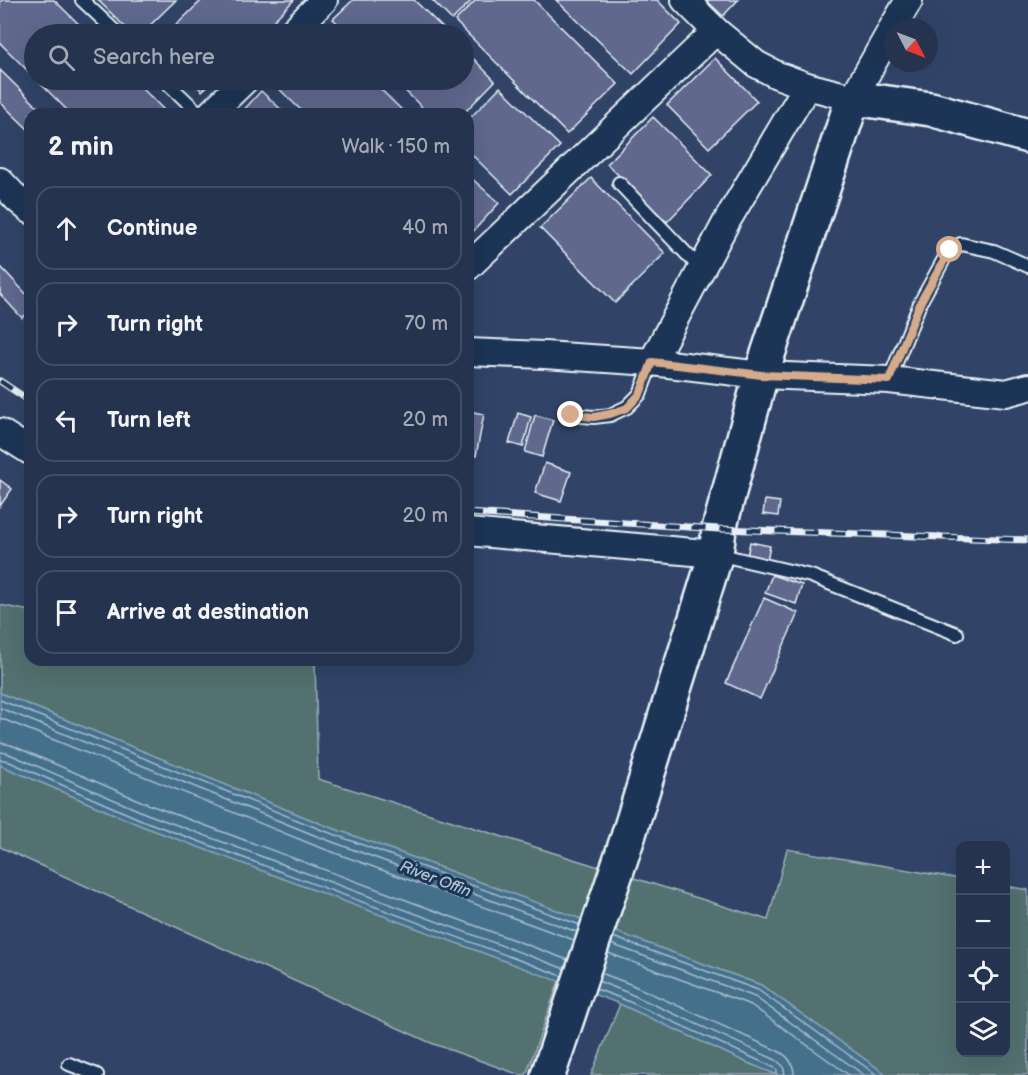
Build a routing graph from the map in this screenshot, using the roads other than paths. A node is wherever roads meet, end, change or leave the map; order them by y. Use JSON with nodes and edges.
{"nodes":[{"id":1,"x":82,"y":0,"type":"edge"},
{"id":2,"x":324,"y":0,"type":"edge"},
{"id":3,"x":685,"y":0,"type":"edge"},
{"id":4,"x":909,"y":0,"type":"edge"},
{"id":5,"x":898,"y":18,"type":"edge"},
{"id":6,"x":107,"y":24,"type":"edge"},
{"id":7,"x":300,"y":24,"type":"edge"},
{"id":8,"x":716,"y":31,"type":"junction"},
{"id":9,"x":884,"y":43,"type":"edge"},
{"id":10,"x":807,"y":86,"type":"junction"},
{"id":11,"x":175,"y":90,"type":"edge"},
{"id":12,"x":235,"y":90,"type":"edge"},
{"id":13,"x":853,"y":98,"type":"junction"},
{"id":14,"x":194,"y":108,"type":"edge"},
{"id":15,"x":216,"y":108,"type":"edge"},
{"id":16,"x":1028,"y":136,"type":"edge"},
{"id":17,"x":0,"y":181,"type":"edge"},
{"id":18,"x":619,"y":183,"type":"dead end"},
{"id":19,"x":24,"y":205,"type":"edge"},
{"id":20,"x":474,"y":261,"type":"edge"},
{"id":21,"x":1028,"y":266,"type":"edge"},
{"id":22,"x":701,"y":269,"type":"junction"},
{"id":23,"x":474,"y":352,"type":"edge"},
{"id":24,"x":652,"y":362,"type":"junction"},
{"id":25,"x":762,"y":375,"type":"junction"},
{"id":26,"x":889,"y":380,"type":"junction"},
{"id":27,"x":1028,"y":387,"type":"edge"},
{"id":28,"x":571,"y":415,"type":"dead end"},
{"id":29,"x":0,"y":432,"type":"edge"},
{"id":30,"x":24,"y":447,"type":"edge"},
{"id":31,"x":474,"y":532,"type":"edge"},
{"id":32,"x":716,"y":554,"type":"junction"},
{"id":33,"x":957,"y":634,"type":"dead end"},
{"id":34,"x":69,"y":1064,"type":"dead end"},
{"id":35,"x":97,"y":1075,"type":"edge"},
{"id":36,"x":548,"y":1075,"type":"edge"}],
"edges":[{"from":1,"to":6,"type":"lane"},
{"from":2,"to":7,"type":"street"},
{"from":3,"to":8,"type":"street"},
{"from":4,"to":5,"type":"street"},
{"from":8,"to":10,"type":"street"},
{"from":8,"to":20,"type":"street"},
{"from":9,"to":13,"type":"street"},
{"from":10,"to":13,"type":"street"},
{"from":10,"to":22,"type":"street"},
{"from":11,"to":14,"type":"lane"},
{"from":12,"to":15,"type":"street"},
{"from":13,"to":16,"type":"street"},
{"from":13,"to":25,"type":"street"},
{"from":17,"to":19,"type":"street"},
{"from":18,"to":22,"type":"lane"},
{"from":21,"to":26,"type":"lane"},
{"from":22,"to":24,"type":"street"},
{"from":23,"to":24,"type":"street"},
{"from":24,"to":25,"type":"street"},
{"from":24,"to":28,"type":"lane"},
{"from":25,"to":26,"type":"street"},
{"from":25,"to":32,"type":"street"},
{"from":26,"to":27,"type":"street"},
{"from":29,"to":30,"type":"street"},
{"from":31,"to":32,"type":"street"},
{"from":32,"to":33,"type":"lane"},
{"from":32,"to":36,"type":"street"},
{"from":34,"to":35,"type":"lane"}]}
